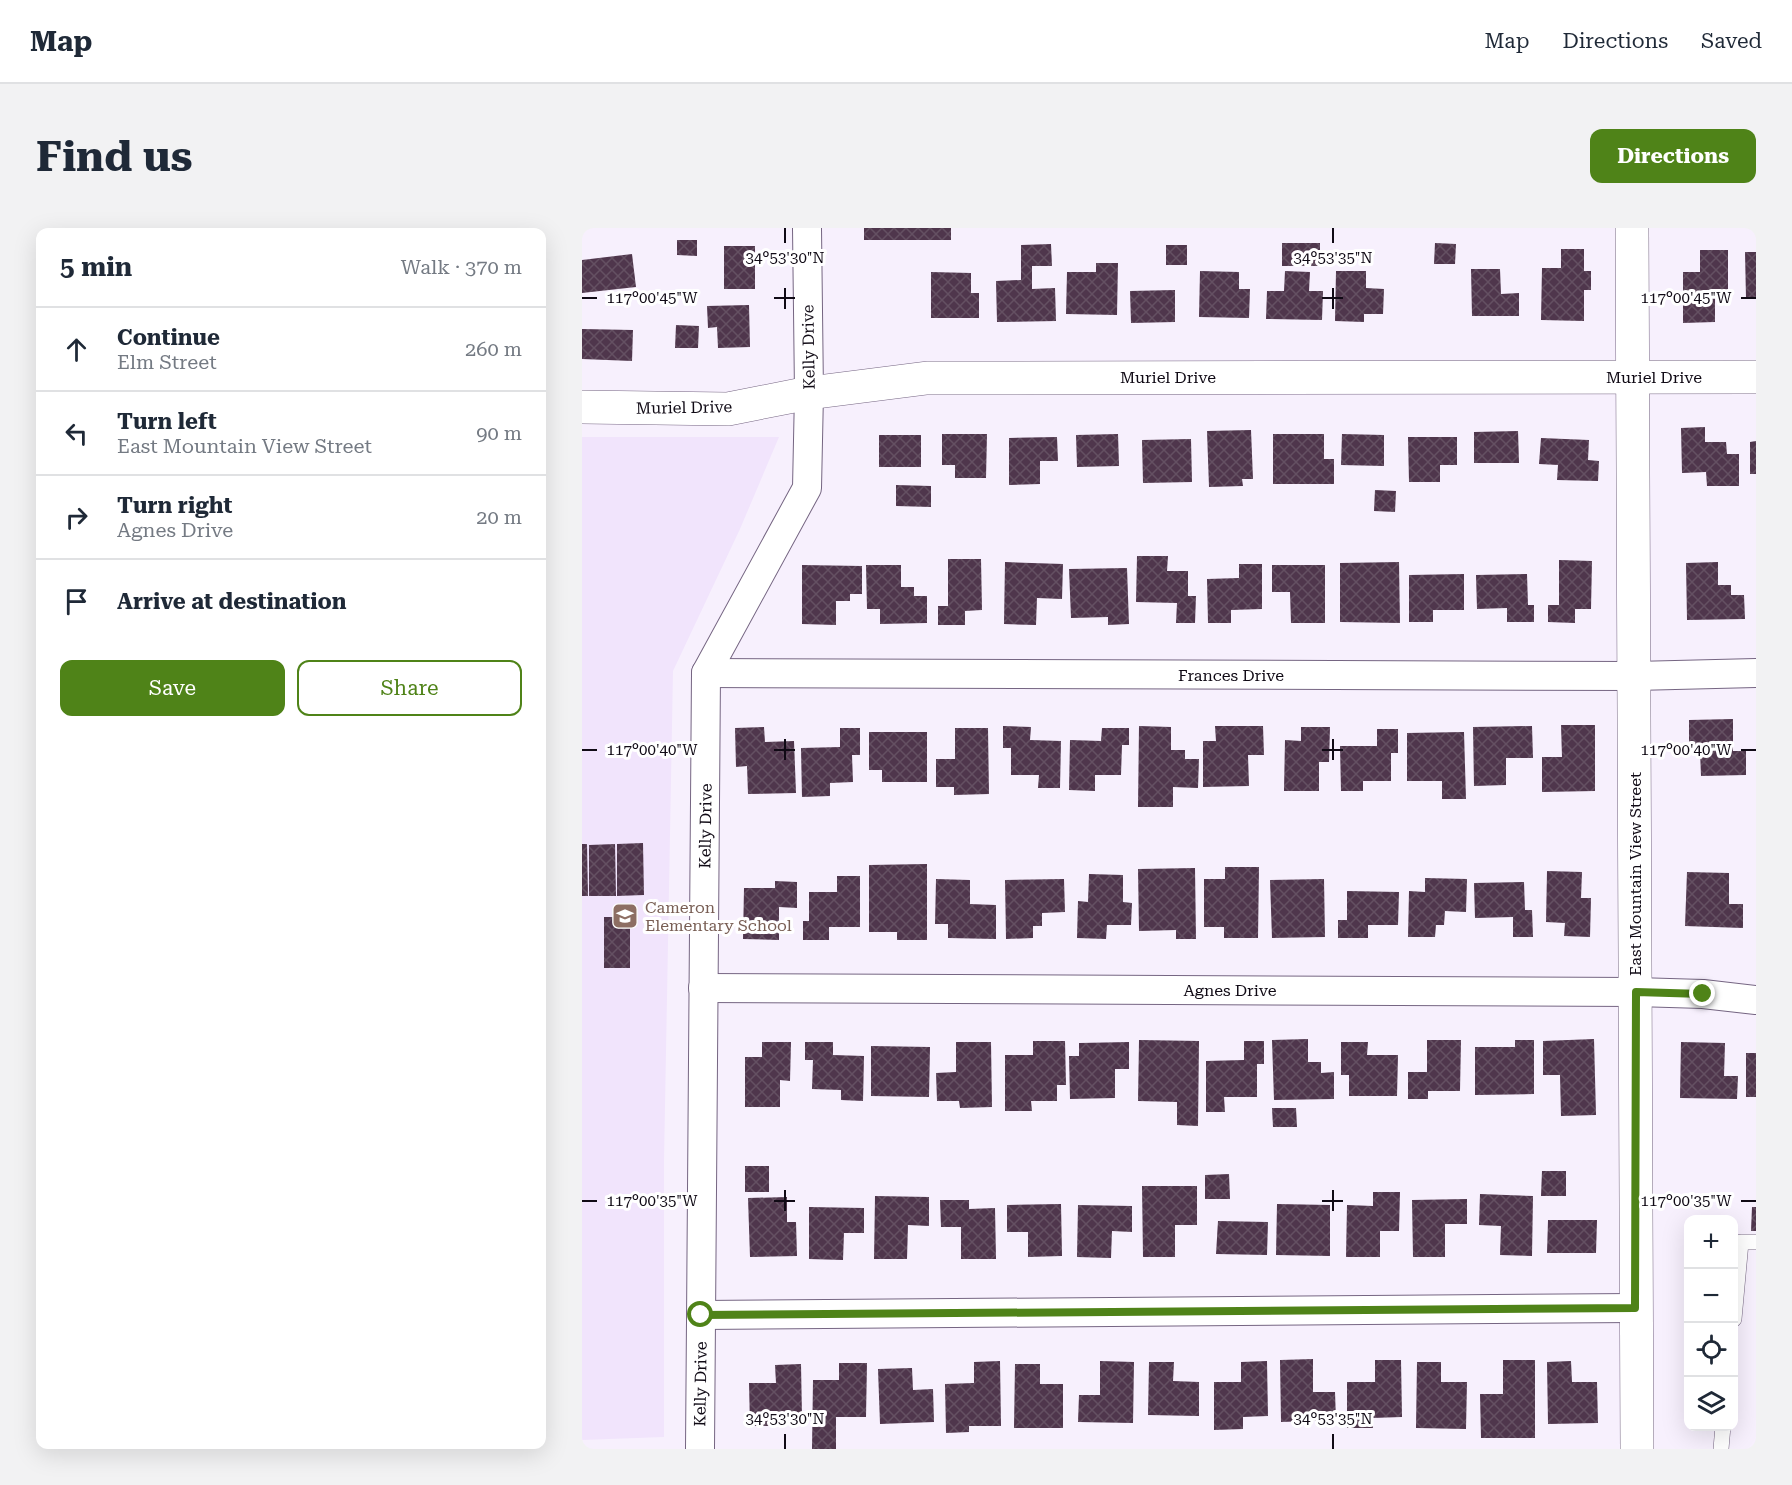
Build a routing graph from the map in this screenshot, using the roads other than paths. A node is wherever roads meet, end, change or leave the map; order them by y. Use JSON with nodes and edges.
{"nodes":[{"id":1,"x":807,"y":228,"type":"edge"},
{"id":2,"x":1632,"y":228,"type":"edge"},
{"id":3,"x":1632,"y":377,"type":"junction"},
{"id":4,"x":1756,"y":377,"type":"edge"},
{"id":5,"x":809,"y":393,"type":"junction"},
{"id":6,"x":582,"y":407,"type":"edge"},
{"id":7,"x":706,"y":673,"type":"junction"},
{"id":8,"x":1756,"y":673,"type":"edge"},
{"id":9,"x":1635,"y":676,"type":"junction"},
{"id":10,"x":703,"y":988,"type":"junction"},
{"id":11,"x":1636,"y":992,"type":"junction"},
{"id":12,"x":1756,"y":1000,"type":"edge"},
{"id":13,"x":1756,"y":1242,"type":"edge"},
{"id":14,"x":1738,"y":1275,"type":"edge"},
{"id":15,"x":1635,"y":1308,"type":"junction"},
{"id":16,"x":701,"y":1315,"type":"junction"},
{"id":17,"x":1723,"y":1431,"type":"edge"},
{"id":18,"x":700,"y":1449,"type":"edge"},
{"id":19,"x":1637,"y":1449,"type":"edge"},
{"id":20,"x":1721,"y":1449,"type":"edge"}],
"edges":[{"from":1,"to":5,"type":"street","name":"Kelly Drive"},
{"from":2,"to":3,"type":"main road","name":"East Mountain View Street"},
{"from":3,"to":4,"type":"main road","name":"Muriel Drive"},
{"from":3,"to":5,"type":"main road","name":"Muriel Drive"},
{"from":3,"to":9,"type":"main road","name":"East Mountain View Street"},
{"from":5,"to":6,"type":"main road","name":"Muriel Drive"},
{"from":5,"to":7,"type":"street","name":"Kelly Drive"},
{"from":7,"to":9,"type":"street","name":"Frances Drive"},
{"from":7,"to":10,"type":"street","name":"Kelly Drive"},
{"from":8,"to":9,"type":"street","name":"Frances Drive"},
{"from":9,"to":11,"type":"main road","name":"East Mountain View Street"},
{"from":10,"to":11,"type":"street","name":"Agnes Drive"},
{"from":10,"to":16,"type":"street","name":"Kelly Drive"},
{"from":11,"to":12,"type":"street","name":"Agnes Drive"},
{"from":11,"to":15,"type":"main road","name":"East Mountain View Street"},
{"from":13,"to":14,"type":"lane"},
{"from":15,"to":16,"type":"street"},
{"from":15,"to":19,"type":"main road","name":"East Mountain View Street"},
{"from":16,"to":18,"type":"street","name":"Kelly Drive"},
{"from":17,"to":20,"type":"lane"}]}
